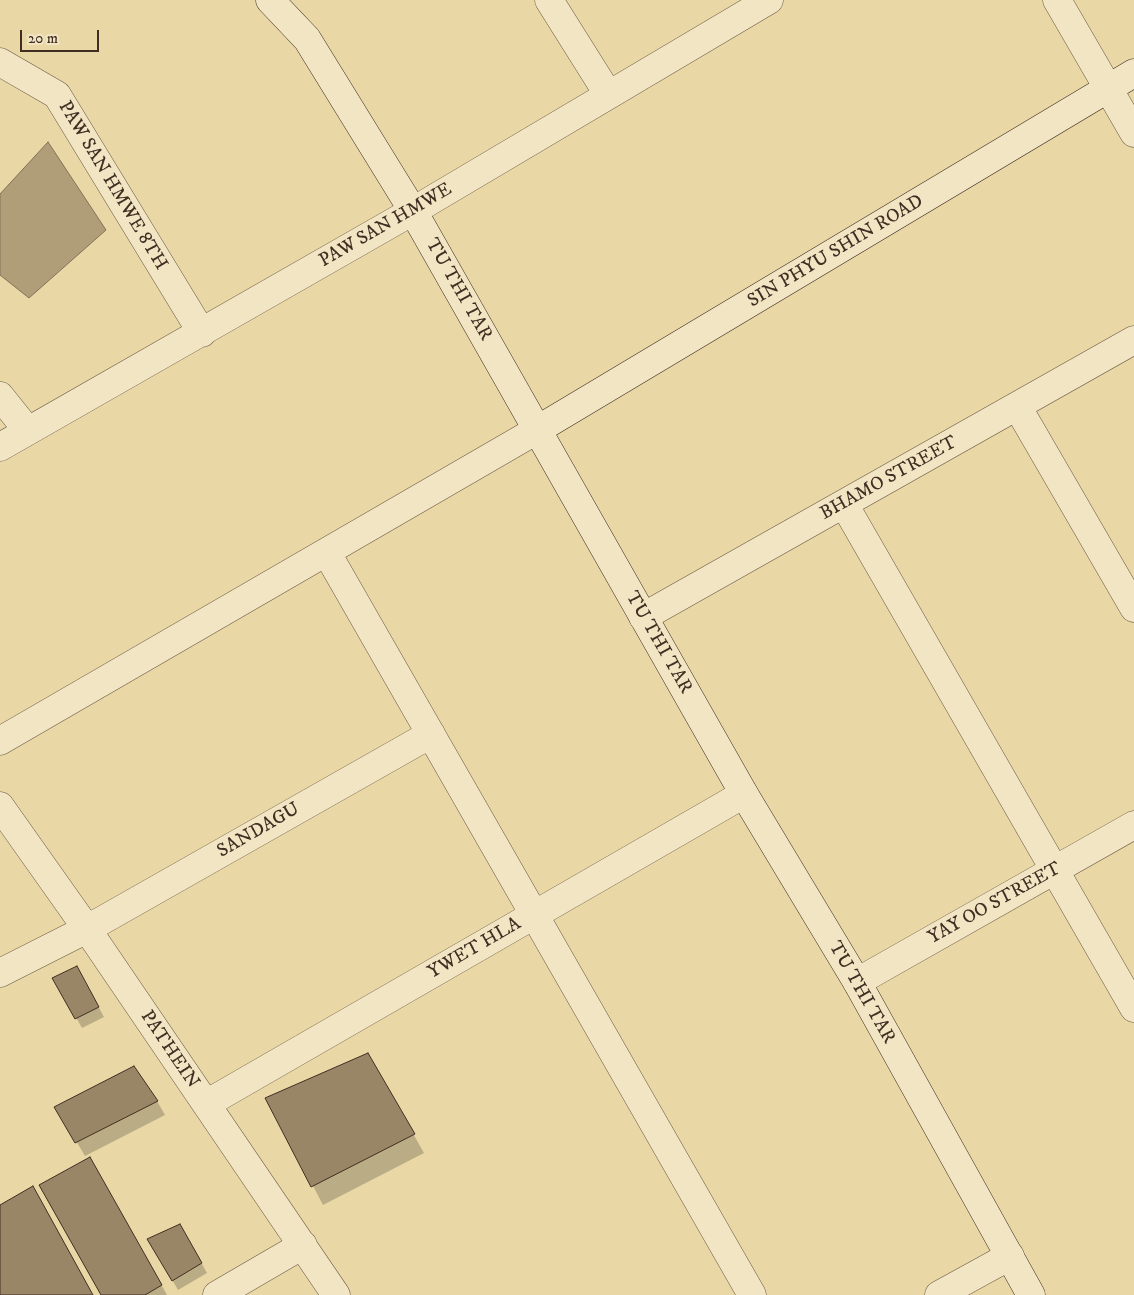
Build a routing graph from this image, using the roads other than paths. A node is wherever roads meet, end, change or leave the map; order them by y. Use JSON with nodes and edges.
{"nodes":[{"id":1,"x":270,"y":0,"type":"edge"},
{"id":2,"x":549,"y":0,"type":"edge"},
{"id":3,"x":769,"y":0,"type":"edge"},
{"id":4,"x":1057,"y":0,"type":"edge"},
{"id":5,"x":0,"y":62,"type":"edge"},
{"id":6,"x":1134,"y":73,"type":"edge"},
{"id":7,"x":1108,"y":89,"type":"junction"},
{"id":8,"x":608,"y":94,"type":"junction"},
{"id":9,"x":1134,"y":133,"type":"edge"},
{"id":10,"x":412,"y":211,"type":"junction"},
{"id":11,"x":202,"y":333,"type":"junction"},
{"id":12,"x":1134,"y":340,"type":"edge"},
{"id":13,"x":0,"y":396,"type":"edge"},
{"id":14,"x":1017,"y":406,"type":"junction"},
{"id":15,"x":537,"y":430,"type":"junction"},
{"id":16,"x":28,"y":431,"type":"junction"},
{"id":17,"x":0,"y":447,"type":"edge"},
{"id":18,"x":844,"y":504,"type":"junction"},
{"id":19,"x":327,"y":552,"type":"junction"},
{"id":20,"x":1134,"y":608,"type":"edge"},
{"id":21,"x":643,"y":617,"type":"junction"},
{"id":22,"x":431,"y":734,"type":"junction"},
{"id":23,"x":0,"y":741,"type":"edge"},
{"id":24,"x":744,"y":794,"type":"junction"},
{"id":25,"x":0,"y":806,"type":"edge"},
{"id":26,"x":1134,"y":825,"type":"edge"},
{"id":27,"x":1055,"y":870,"type":"junction"},
{"id":28,"x":535,"y":915,"type":"junction"},
{"id":29,"x":87,"y":929,"type":"junction"},
{"id":30,"x":0,"y":973,"type":"edge"},
{"id":31,"x":856,"y":982,"type":"junction"},
{"id":32,"x":1134,"y":1008,"type":"edge"},
{"id":33,"x":206,"y":1104,"type":"junction"},
{"id":34,"x":303,"y":1245,"type":"junction"},
{"id":35,"x":1010,"y":1256,"type":"junction"},
{"id":36,"x":217,"y":1295,"type":"edge"},
{"id":37,"x":336,"y":1295,"type":"edge"},
{"id":38,"x":752,"y":1295,"type":"edge"},
{"id":39,"x":940,"y":1295,"type":"edge"},
{"id":40,"x":1032,"y":1295,"type":"edge"}],
"edges":[{"from":1,"to":10,"type":"street","name":"TU THI TAR"},
{"from":2,"to":8,"type":"street"},
{"from":3,"to":8,"type":"street","name":"PAW SAN HMWE"},
{"from":4,"to":7,"type":"street"},
{"from":5,"to":11,"type":"street","name":"PAW SAN HMWE 8TH"},
{"from":6,"to":7,"type":"street","name":"SIN PHYU SHIN ROAD"},
{"from":7,"to":9,"type":"street"},
{"from":7,"to":15,"type":"street","name":"SIN PHYU SHIN ROAD"},
{"from":8,"to":10,"type":"street","name":"PAW SAN HMWE"},
{"from":10,"to":11,"type":"street","name":"PAW SAN HMWE"},
{"from":10,"to":15,"type":"street","name":"TU THI TAR"},
{"from":11,"to":16,"type":"street","name":"PAW SAN HMWE"},
{"from":12,"to":14,"type":"street","name":"BHAMO STREET"},
{"from":13,"to":16,"type":"street"},
{"from":14,"to":18,"type":"street","name":"BHAMO STREET"},
{"from":14,"to":20,"type":"street"},
{"from":15,"to":19,"type":"street","name":"SIN PHYU SHIN ROAD"},
{"from":15,"to":21,"type":"street","name":"TU THI TAR"},
{"from":16,"to":17,"type":"street","name":"PAW SAN HMWE"},
{"from":18,"to":21,"type":"street","name":"BHAMO STREET"},
{"from":18,"to":27,"type":"street"},
{"from":19,"to":22,"type":"street"},
{"from":19,"to":23,"type":"street","name":"SIN PHYU SHIN ROAD"},
{"from":21,"to":24,"type":"street","name":"TU THI TAR"},
{"from":22,"to":28,"type":"street"},
{"from":22,"to":29,"type":"street","name":"SANDAGU"},
{"from":24,"to":28,"type":"street","name":"YWET HLA"},
{"from":24,"to":31,"type":"street","name":"TU THI TAR"},
{"from":25,"to":29,"type":"street","name":"PATHEIN"},
{"from":26,"to":27,"type":"street","name":"YAY OO STREET"},
{"from":27,"to":31,"type":"street","name":"YAY OO STREET"},
{"from":27,"to":32,"type":"street"},
{"from":28,"to":33,"type":"street","name":"YWET HLA"},
{"from":28,"to":38,"type":"street"},
{"from":29,"to":30,"type":"street","name":"SANDAGU"},
{"from":29,"to":33,"type":"street","name":"PATHEIN"},
{"from":31,"to":35,"type":"street","name":"TU THI TAR"},
{"from":33,"to":34,"type":"street","name":"PATHEIN"},
{"from":34,"to":36,"type":"street"},
{"from":34,"to":37,"type":"street","name":"PATHEIN"},
{"from":35,"to":39,"type":"street"},
{"from":35,"to":40,"type":"street","name":"TU THI TAR"}]}
